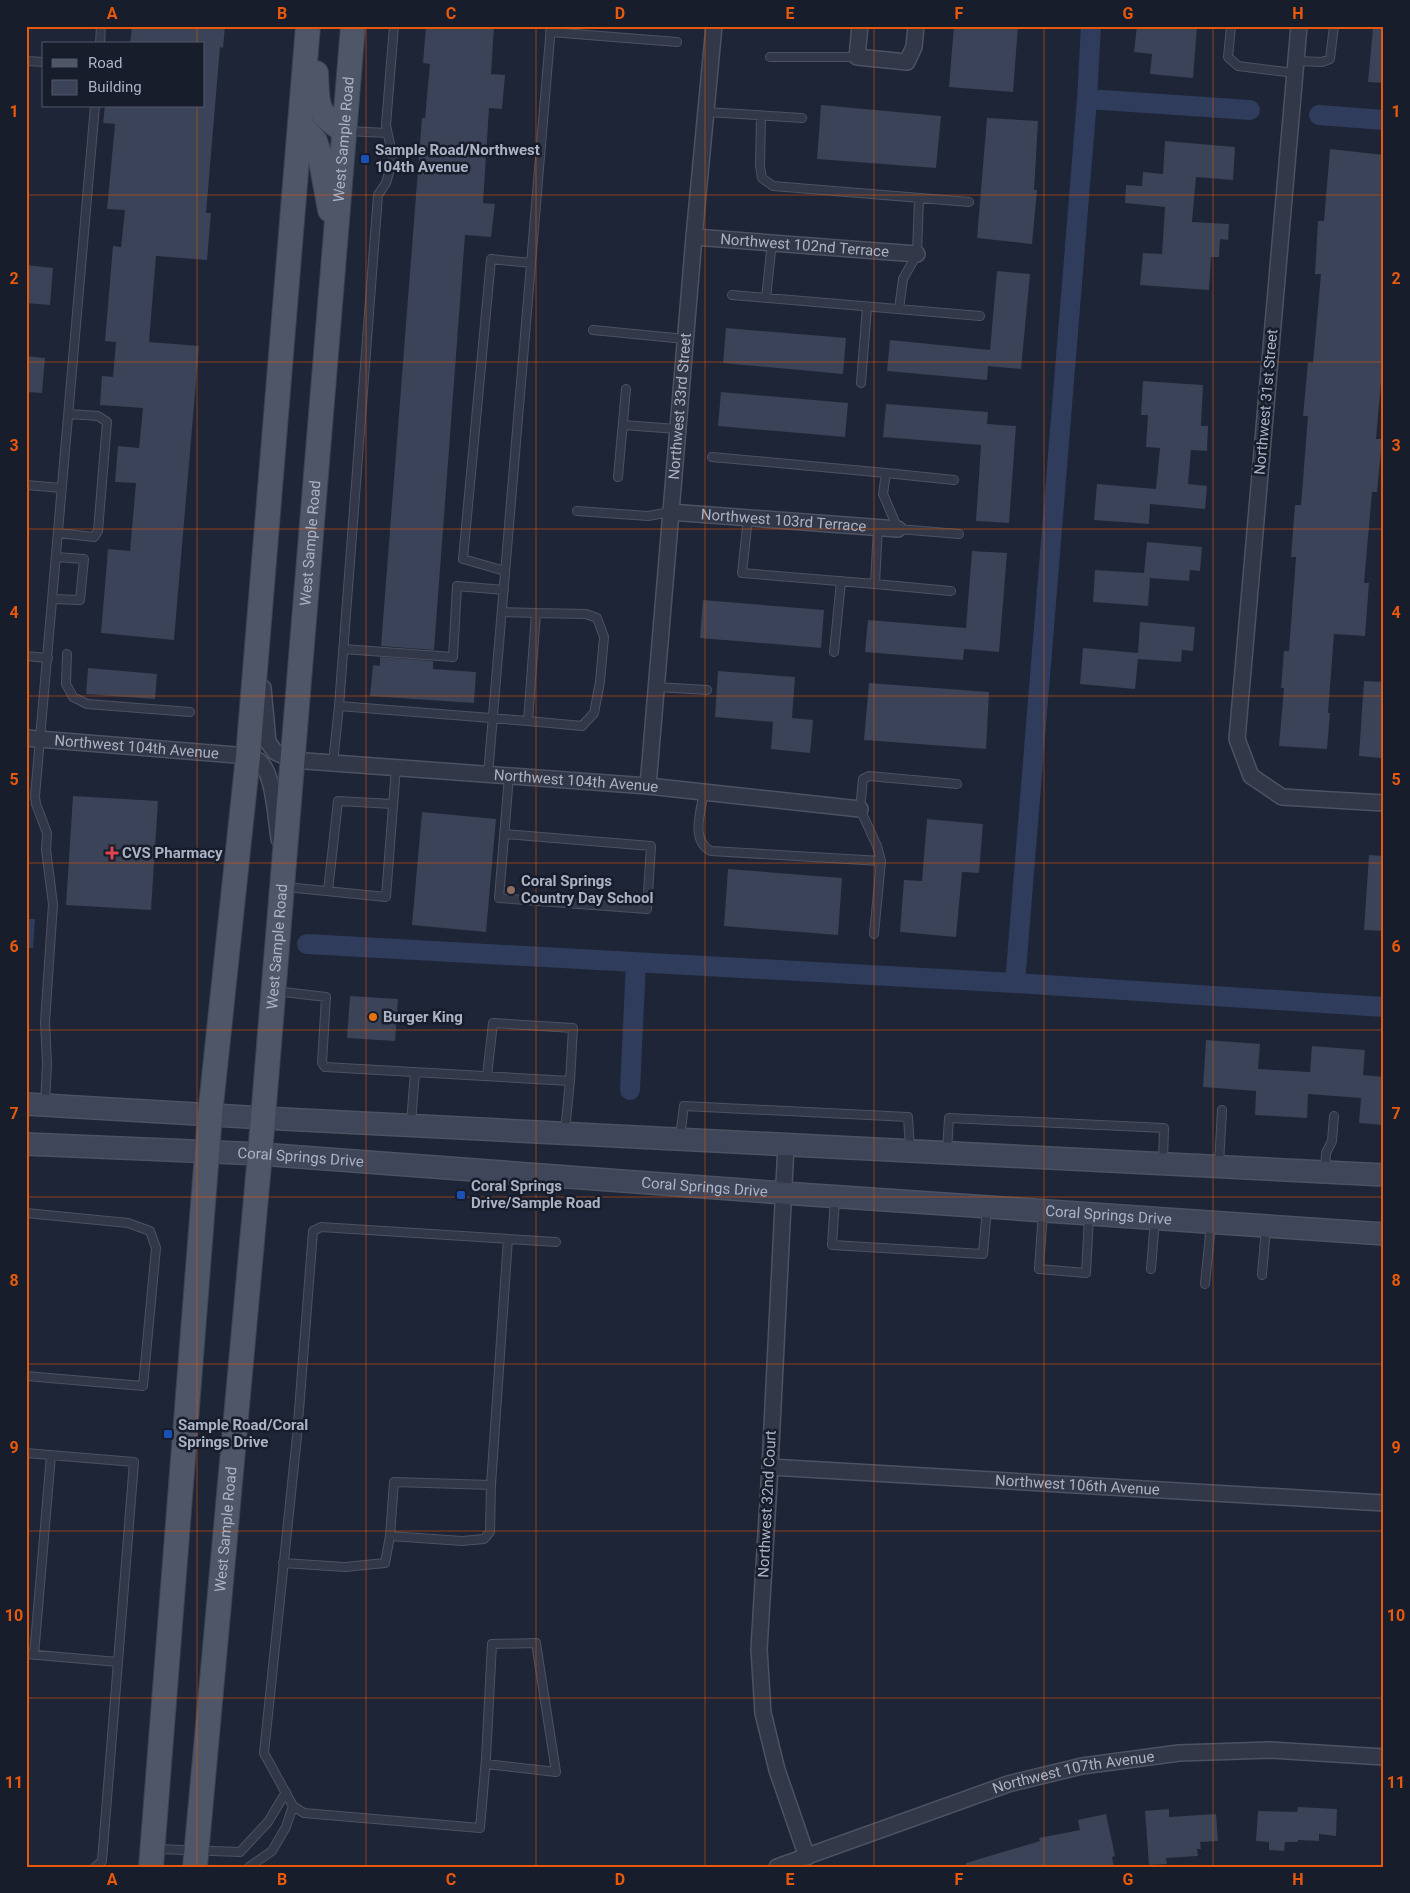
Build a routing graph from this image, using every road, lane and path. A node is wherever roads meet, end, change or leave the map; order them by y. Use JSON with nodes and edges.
{"nodes":[{"id":1,"x":101,"y":26,"type":"edge"},
{"id":2,"x":308,"y":26,"type":"edge"},
{"id":3,"x":312,"y":26,"type":"edge"},
{"id":4,"x":353,"y":26,"type":"edge"},
{"id":5,"x":394,"y":26,"type":"edge"},
{"id":6,"x":714,"y":26,"type":"edge"},
{"id":7,"x":860,"y":26,"type":"edge"},
{"id":8,"x":916,"y":26,"type":"edge"},
{"id":9,"x":1231,"y":26,"type":"edge"},
{"id":10,"x":1299,"y":26,"type":"edge"},
{"id":11,"x":1334,"y":26,"type":"edge"},
{"id":12,"x":550,"y":29,"type":"edge"},
{"id":13,"x":100,"y":42,"type":"edge"},
{"id":14,"x":677,"y":42,"type":"dead end"},
{"id":15,"x":770,"y":57,"type":"dead end"},
{"id":16,"x":857,"y":58,"type":"junction"},
{"id":17,"x":26,"y":61,"type":"edge"},
{"id":18,"x":42,"y":62,"type":"edge"},
{"id":19,"x":1295,"y":67,"type":"junction"},
{"id":20,"x":94,"y":108,"type":"edge"},
{"id":21,"x":707,"y":112,"type":"junction"},
{"id":22,"x":761,"y":116,"type":"junction"},
{"id":23,"x":802,"y":118,"type":"dead end"},
{"id":24,"x":300,"y":124,"type":"junction"},
{"id":25,"x":344,"y":131,"type":"junction"},
{"id":26,"x":387,"y":132,"type":"junction"},
{"id":27,"x":919,"y":198,"type":"junction"},
{"id":28,"x":970,"y":202,"type":"dead end"},
{"id":29,"x":694,"y":237,"type":"junction"},
{"id":30,"x":335,"y":241,"type":"junction"},
{"id":31,"x":772,"y":242,"type":"junction"},
{"id":32,"x":917,"y":254,"type":"junction"},
{"id":33,"x":531,"y":262,"type":"junction"},
{"id":34,"x":732,"y":295,"type":"dead end"},
{"id":35,"x":766,"y":298,"type":"junction"},
{"id":36,"x":867,"y":307,"type":"junction"},
{"id":37,"x":899,"y":309,"type":"junction"},
{"id":38,"x":980,"y":316,"type":"dead end"},
{"id":39,"x":593,"y":330,"type":"dead end"},
{"id":40,"x":685,"y":339,"type":"junction"},
{"id":41,"x":861,"y":383,"type":"dead end"},
{"id":42,"x":626,"y":389,"type":"dead end"},
{"id":43,"x":69,"y":414,"type":"junction"},
{"id":44,"x":623,"y":425,"type":"junction"},
{"id":45,"x":677,"y":429,"type":"junction"},
{"id":46,"x":712,"y":457,"type":"dead end"},
{"id":47,"x":886,"y":473,"type":"junction"},
{"id":48,"x":618,"y":477,"type":"dead end"},
{"id":49,"x":954,"y":480,"type":"dead end"},
{"id":50,"x":26,"y":485,"type":"edge"},
{"id":51,"x":62,"y":488,"type":"junction"},
{"id":52,"x":577,"y":511,"type":"dead end"},
{"id":53,"x":670,"y":512,"type":"junction"},
{"id":54,"x":748,"y":518,"type":"junction"},
{"id":55,"x":878,"y":527,"type":"junction"},
{"id":56,"x":898,"y":528,"type":"junction"},
{"id":57,"x":58,"y":533,"type":"junction"},
{"id":58,"x":960,"y":534,"type":"dead end"},
{"id":59,"x":56,"y":557,"type":"junction"},
{"id":60,"x":505,"y":572,"type":"junction"},
{"id":61,"x":841,"y":581,"type":"junction"},
{"id":62,"x":875,"y":584,"type":"junction"},
{"id":63,"x":504,"y":590,"type":"junction"},
{"id":64,"x":950,"y":592,"type":"dead end"},
{"id":65,"x":53,"y":599,"type":"junction"},
{"id":66,"x":502,"y":612,"type":"junction"},
{"id":67,"x":536,"y":613,"type":"junction"},
{"id":68,"x":259,"y":621,"type":"junction"},
{"id":69,"x":343,"y":649,"type":"junction"},
{"id":70,"x":834,"y":652,"type":"dead end"},
{"id":71,"x":67,"y":654,"type":"dead end"},
{"id":72,"x":26,"y":656,"type":"edge"},
{"id":73,"x":48,"y":658,"type":"junction"},
{"id":74,"x":656,"y":687,"type":"junction"},
{"id":75,"x":707,"y":690,"type":"dead end"},
{"id":76,"x":339,"y":706,"type":"junction"},
{"id":77,"x":190,"y":712,"type":"dead end"},
{"id":78,"x":493,"y":718,"type":"junction"},
{"id":79,"x":528,"y":721,"type":"junction"},
{"id":80,"x":34,"y":739,"type":"edge"},
{"id":81,"x":248,"y":756,"type":"junction"},
{"id":82,"x":292,"y":760,"type":"junction"},
{"id":83,"x":333,"y":763,"type":"junction"},
{"id":84,"x":396,"y":768,"type":"junction"},
{"id":85,"x":488,"y":775,"type":"junction"},
{"id":86,"x":509,"y":776,"type":"junction"},
{"id":87,"x":957,"y":784,"type":"dead end"},
{"id":88,"x":648,"y":786,"type":"junction"},
{"id":89,"x":704,"y":792,"type":"junction"},
{"id":90,"x":1384,"y":803,"type":"edge"},
{"id":91,"x":393,"y":804,"type":"junction"},
{"id":92,"x":860,"y":809,"type":"junction"},
{"id":93,"x":504,"y":834,"type":"junction"},
{"id":94,"x":881,"y":861,"type":"junction"},
{"id":95,"x":283,"y":877,"type":"junction"},
{"id":96,"x":328,"y":891,"type":"junction"},
{"id":97,"x":874,"y":934,"type":"dead end"},
{"id":98,"x":273,"y":991,"type":"junction"},
{"id":99,"x":415,"y":1072,"type":"junction"},
{"id":100,"x":487,"y":1076,"type":"junction"},
{"id":101,"x":570,"y":1081,"type":"junction"},
{"id":102,"x":35,"y":1104,"type":"edge"},
{"id":103,"x":1222,"y":1110,"type":"dead end"},
{"id":104,"x":210,"y":1114,"type":"junction"},
{"id":105,"x":1334,"y":1116,"type":"dead end"},
{"id":106,"x":263,"y":1118,"type":"junction"},
{"id":107,"x":411,"y":1126,"type":"junction"},
{"id":108,"x":565,"y":1133,"type":"junction"},
{"id":109,"x":679,"y":1139,"type":"junction"},
{"id":110,"x":26,"y":1144,"type":"edge"},
{"id":111,"x":786,"y":1144,"type":"junction"},
{"id":112,"x":910,"y":1151,"type":"junction"},
{"id":113,"x":208,"y":1152,"type":"junction"},
{"id":114,"x":947,"y":1152,"type":"junction"},
{"id":115,"x":260,"y":1154,"type":"junction"},
{"id":116,"x":1163,"y":1164,"type":"junction"},
{"id":117,"x":1219,"y":1166,"type":"junction"},
{"id":118,"x":1325,"y":1172,"type":"junction"},
{"id":119,"x":1384,"y":1175,"type":"edge"},
{"id":120,"x":783,"y":1193,"type":"junction"},
{"id":121,"x":835,"y":1197,"type":"junction"},
{"id":122,"x":987,"y":1208,"type":"junction"},
{"id":123,"x":1043,"y":1211,"type":"junction"},
{"id":124,"x":26,"y":1213,"type":"edge"},
{"id":125,"x":1089,"y":1215,"type":"junction"},
{"id":126,"x":1155,"y":1219,"type":"junction"},
{"id":127,"x":1211,"y":1223,"type":"junction"},
{"id":128,"x":1266,"y":1227,"type":"junction"},
{"id":129,"x":1384,"y":1234,"type":"edge"},
{"id":130,"x":508,"y":1239,"type":"junction"},
{"id":131,"x":556,"y":1242,"type":"dead end"},
{"id":132,"x":1151,"y":1269,"type":"dead end"},
{"id":133,"x":1262,"y":1275,"type":"dead end"},
{"id":134,"x":1205,"y":1284,"type":"dead end"},
{"id":135,"x":26,"y":1376,"type":"edge"},
{"id":136,"x":26,"y":1453,"type":"edge"},
{"id":137,"x":50,"y":1455,"type":"junction"},
{"id":138,"x":770,"y":1468,"type":"junction"},
{"id":139,"x":491,"y":1485,"type":"junction"},
{"id":140,"x":1384,"y":1503,"type":"edge"},
{"id":141,"x":390,"y":1536,"type":"junction"},
{"id":142,"x":283,"y":1563,"type":"junction"},
{"id":143,"x":30,"y":1655,"type":"edge"},
{"id":144,"x":118,"y":1662,"type":"junction"},
{"id":145,"x":1384,"y":1757,"type":"edge"},
{"id":146,"x":486,"y":1764,"type":"junction"},
{"id":147,"x":286,"y":1792,"type":"junction"},
{"id":148,"x":294,"y":1806,"type":"junction"},
{"id":149,"x":806,"y":1857,"type":"junction"},
{"id":150,"x":152,"y":1858,"type":"edge"},
{"id":151,"x":195,"y":1859,"type":"edge"},
{"id":152,"x":94,"y":1867,"type":"edge"},
{"id":153,"x":250,"y":1867,"type":"edge"},
{"id":154,"x":777,"y":1867,"type":"edge"}],
"edges":[{"from":1,"to":13,"type":"lane"},
{"from":2,"to":24,"type":"main road"},
{"from":3,"to":25,"type":"main road"},
{"from":4,"to":25,"type":"main road","name":"West Sample Road"},
{"from":5,"to":26,"type":"lane"},
{"from":6,"to":21,"type":"street","name":"Northwest 33rd Street"},
{"from":7,"to":16,"type":"street"},
{"from":8,"to":16,"type":"street"},
{"from":9,"to":19,"type":"lane"},
{"from":10,"to":19,"type":"street","name":"Northwest 31st Street"},
{"from":11,"to":19,"type":"lane"},
{"from":12,"to":14,"type":"lane"},
{"from":12,"to":33,"type":"lane"},
{"from":15,"to":16,"type":"lane"},
{"from":17,"to":18,"type":"lane"},
{"from":19,"to":90,"type":"street","name":"Northwest 31st Street"},
{"from":20,"to":43,"type":"lane"},
{"from":21,"to":22,"type":"lane"},
{"from":21,"to":29,"type":"street","name":"Northwest 33rd Street"},
{"from":22,"to":23,"type":"lane"},
{"from":22,"to":27,"type":"lane"},
{"from":24,"to":30,"type":"main road"},
{"from":24,"to":68,"type":"main road"},
{"from":25,"to":26,"type":"lane"},
{"from":25,"to":30,"type":"main road","name":"West Sample Road"},
{"from":26,"to":69,"type":"lane"},
{"from":27,"to":28,"type":"lane"},
{"from":27,"to":32,"type":"lane"},
{"from":29,"to":31,"type":"street","name":"Northwest 102nd Terrace"},
{"from":29,"to":40,"type":"street","name":"Northwest 33rd Street"},
{"from":30,"to":82,"type":"main road","name":"West Sample Road"},
{"from":31,"to":32,"type":"street","name":"Northwest 102nd Terrace"},
{"from":31,"to":35,"type":"lane"},
{"from":32,"to":37,"type":"lane"},
{"from":33,"to":60,"type":"lane"},
{"from":33,"to":60,"type":"lane"},
{"from":34,"to":35,"type":"lane"},
{"from":35,"to":36,"type":"lane"},
{"from":36,"to":37,"type":"lane"},
{"from":36,"to":41,"type":"lane"},
{"from":37,"to":38,"type":"lane"},
{"from":39,"to":40,"type":"lane"},
{"from":40,"to":45,"type":"street","name":"Northwest 33rd Street"},
{"from":42,"to":44,"type":"lane"},
{"from":43,"to":51,"type":"lane"},
{"from":43,"to":57,"type":"lane"},
{"from":44,"to":45,"type":"lane"},
{"from":44,"to":48,"type":"lane"},
{"from":45,"to":53,"type":"street","name":"Northwest 33rd Street"},
{"from":46,"to":47,"type":"lane"},
{"from":47,"to":49,"type":"lane"},
{"from":47,"to":56,"type":"lane"},
{"from":50,"to":51,"type":"lane"},
{"from":51,"to":57,"type":"lane"},
{"from":52,"to":53,"type":"lane"},
{"from":53,"to":54,"type":"street","name":"Northwest 103rd Terrace"},
{"from":53,"to":74,"type":"street","name":"Northwest 33rd Street"},
{"from":54,"to":55,"type":"street","name":"Northwest 103rd Terrace"},
{"from":54,"to":61,"type":"lane"},
{"from":55,"to":56,"type":"street","name":"Northwest 103rd Terrace"},
{"from":55,"to":62,"type":"lane"},
{"from":56,"to":58,"type":"lane"},
{"from":57,"to":59,"type":"lane"},
{"from":59,"to":65,"type":"lane"},
{"from":59,"to":65,"type":"lane"},
{"from":60,"to":63,"type":"lane"},
{"from":61,"to":62,"type":"lane"},
{"from":61,"to":70,"type":"lane"},
{"from":62,"to":64,"type":"lane"},
{"from":63,"to":66,"type":"lane"},
{"from":63,"to":69,"type":"lane"},
{"from":65,"to":73,"type":"lane"},
{"from":66,"to":67,"type":"lane"},
{"from":66,"to":78,"type":"lane"},
{"from":67,"to":79,"type":"lane"},
{"from":67,"to":79,"type":"lane"},
{"from":68,"to":81,"type":"main road"},
{"from":68,"to":82,"type":"street"},
{"from":69,"to":76,"type":"lane"},
{"from":71,"to":77,"type":"lane"},
{"from":72,"to":73,"type":"lane"},
{"from":73,"to":80,"type":"lane"},
{"from":74,"to":75,"type":"lane"},
{"from":74,"to":88,"type":"street","name":"Northwest 33rd Street"},
{"from":76,"to":78,"type":"lane"},
{"from":76,"to":83,"type":"lane"},
{"from":78,"to":79,"type":"lane"},
{"from":78,"to":85,"type":"lane"},
{"from":80,"to":81,"type":"street","name":"Northwest 104th Avenue"},
{"from":80,"to":102,"type":"lane"},
{"from":81,"to":95,"type":"street"},
{"from":81,"to":104,"type":"main road"},
{"from":82,"to":83,"type":"street","name":"Northwest 104th Avenue"},
{"from":82,"to":95,"type":"main road","name":"West Sample Road"},
{"from":83,"to":84,"type":"street","name":"Northwest 104th Avenue"},
{"from":84,"to":85,"type":"street","name":"Northwest 104th Avenue"},
{"from":84,"to":91,"type":"lane"},
{"from":85,"to":86,"type":"street","name":"Northwest 104th Avenue"},
{"from":86,"to":88,"type":"street","name":"Northwest 104th Avenue"},
{"from":86,"to":93,"type":"lane"},
{"from":87,"to":92,"type":"lane"},
{"from":88,"to":89,"type":"street","name":"Northwest 104th Avenue"},
{"from":89,"to":92,"type":"street","name":"Northwest 104th Avenue"},
{"from":89,"to":94,"type":"lane"},
{"from":91,"to":96,"type":"lane"},
{"from":91,"to":96,"type":"lane"},
{"from":92,"to":94,"type":"lane"},
{"from":93,"to":93,"type":"lane"},
{"from":94,"to":97,"type":"lane"},
{"from":95,"to":96,"type":"lane"},
{"from":95,"to":98,"type":"main road","name":"West Sample Road"},
{"from":98,"to":99,"type":"lane"},
{"from":98,"to":106,"type":"main road","name":"West Sample Road"},
{"from":99,"to":100,"type":"lane"},
{"from":99,"to":107,"type":"lane"},
{"from":100,"to":101,"type":"lane"},
{"from":100,"to":101,"type":"lane"},
{"from":101,"to":108,"type":"lane"},
{"from":102,"to":104,"type":"main road"},
{"from":103,"to":117,"type":"lane"},
{"from":104,"to":106,"type":"main road"},
{"from":104,"to":113,"type":"main road"},
{"from":105,"to":118,"type":"lane"},
{"from":106,"to":107,"type":"main road"},
{"from":106,"to":115,"type":"main road","name":"West Sample Road"},
{"from":107,"to":108,"type":"main road"},
{"from":108,"to":109,"type":"main road"},
{"from":109,"to":111,"type":"main road"},
{"from":109,"to":112,"type":"lane"},
{"from":110,"to":113,"type":"main road","name":"Coral Springs Drive"},
{"from":111,"to":112,"type":"main road"},
{"from":111,"to":120,"type":"street","name":"Northwest 32nd Court"},
{"from":112,"to":114,"type":"main road"},
{"from":113,"to":115,"type":"main road","name":"Coral Springs Drive"},
{"from":113,"to":150,"type":"main road"},
{"from":114,"to":116,"type":"main road"},
{"from":114,"to":116,"type":"lane"},
{"from":115,"to":120,"type":"main road","name":"Coral Springs Drive"},
{"from":115,"to":151,"type":"main road","name":"West Sample Road"},
{"from":116,"to":117,"type":"main road"},
{"from":117,"to":118,"type":"main road"},
{"from":118,"to":119,"type":"main road"},
{"from":120,"to":121,"type":"main road","name":"Coral Springs Drive"},
{"from":120,"to":138,"type":"street","name":"Northwest 32nd Court"},
{"from":121,"to":122,"type":"main road","name":"Coral Springs Drive"},
{"from":121,"to":122,"type":"lane"},
{"from":122,"to":123,"type":"main road","name":"Coral Springs Drive"},
{"from":123,"to":125,"type":"main road","name":"Coral Springs Drive"},
{"from":123,"to":125,"type":"lane"},
{"from":124,"to":135,"type":"lane"},
{"from":125,"to":126,"type":"main road","name":"Coral Springs Drive"},
{"from":126,"to":127,"type":"main road","name":"Coral Springs Drive"},
{"from":126,"to":132,"type":"lane"},
{"from":127,"to":128,"type":"main road","name":"Coral Springs Drive"},
{"from":127,"to":134,"type":"lane"},
{"from":128,"to":129,"type":"main road","name":"Coral Springs Drive"},
{"from":128,"to":133,"type":"lane"},
{"from":130,"to":131,"type":"lane"},
{"from":130,"to":139,"type":"lane"},
{"from":130,"to":142,"type":"lane"},
{"from":136,"to":137,"type":"lane"},
{"from":137,"to":143,"type":"lane"},
{"from":137,"to":144,"type":"lane"},
{"from":138,"to":140,"type":"street","name":"Northwest 106th Avenue"},
{"from":138,"to":149,"type":"street","name":"Northwest 32nd Court"},
{"from":139,"to":141,"type":"lane"},
{"from":139,"to":141,"type":"lane"},
{"from":141,"to":142,"type":"lane"},
{"from":142,"to":147,"type":"lane"},
{"from":143,"to":144,"type":"lane"},
{"from":144,"to":152,"type":"lane"},
{"from":145,"to":149,"type":"street","name":"Northwest 107th Avenue"},
{"from":146,"to":146,"type":"lane"},
{"from":146,"to":148,"type":"lane"},
{"from":147,"to":148,"type":"lane"},
{"from":147,"to":151,"type":"lane"},
{"from":148,"to":153,"type":"lane"},
{"from":149,"to":154,"type":"street","name":"Northwest 107th Avenue"},
{"from":150,"to":151,"type":"lane"}]}
